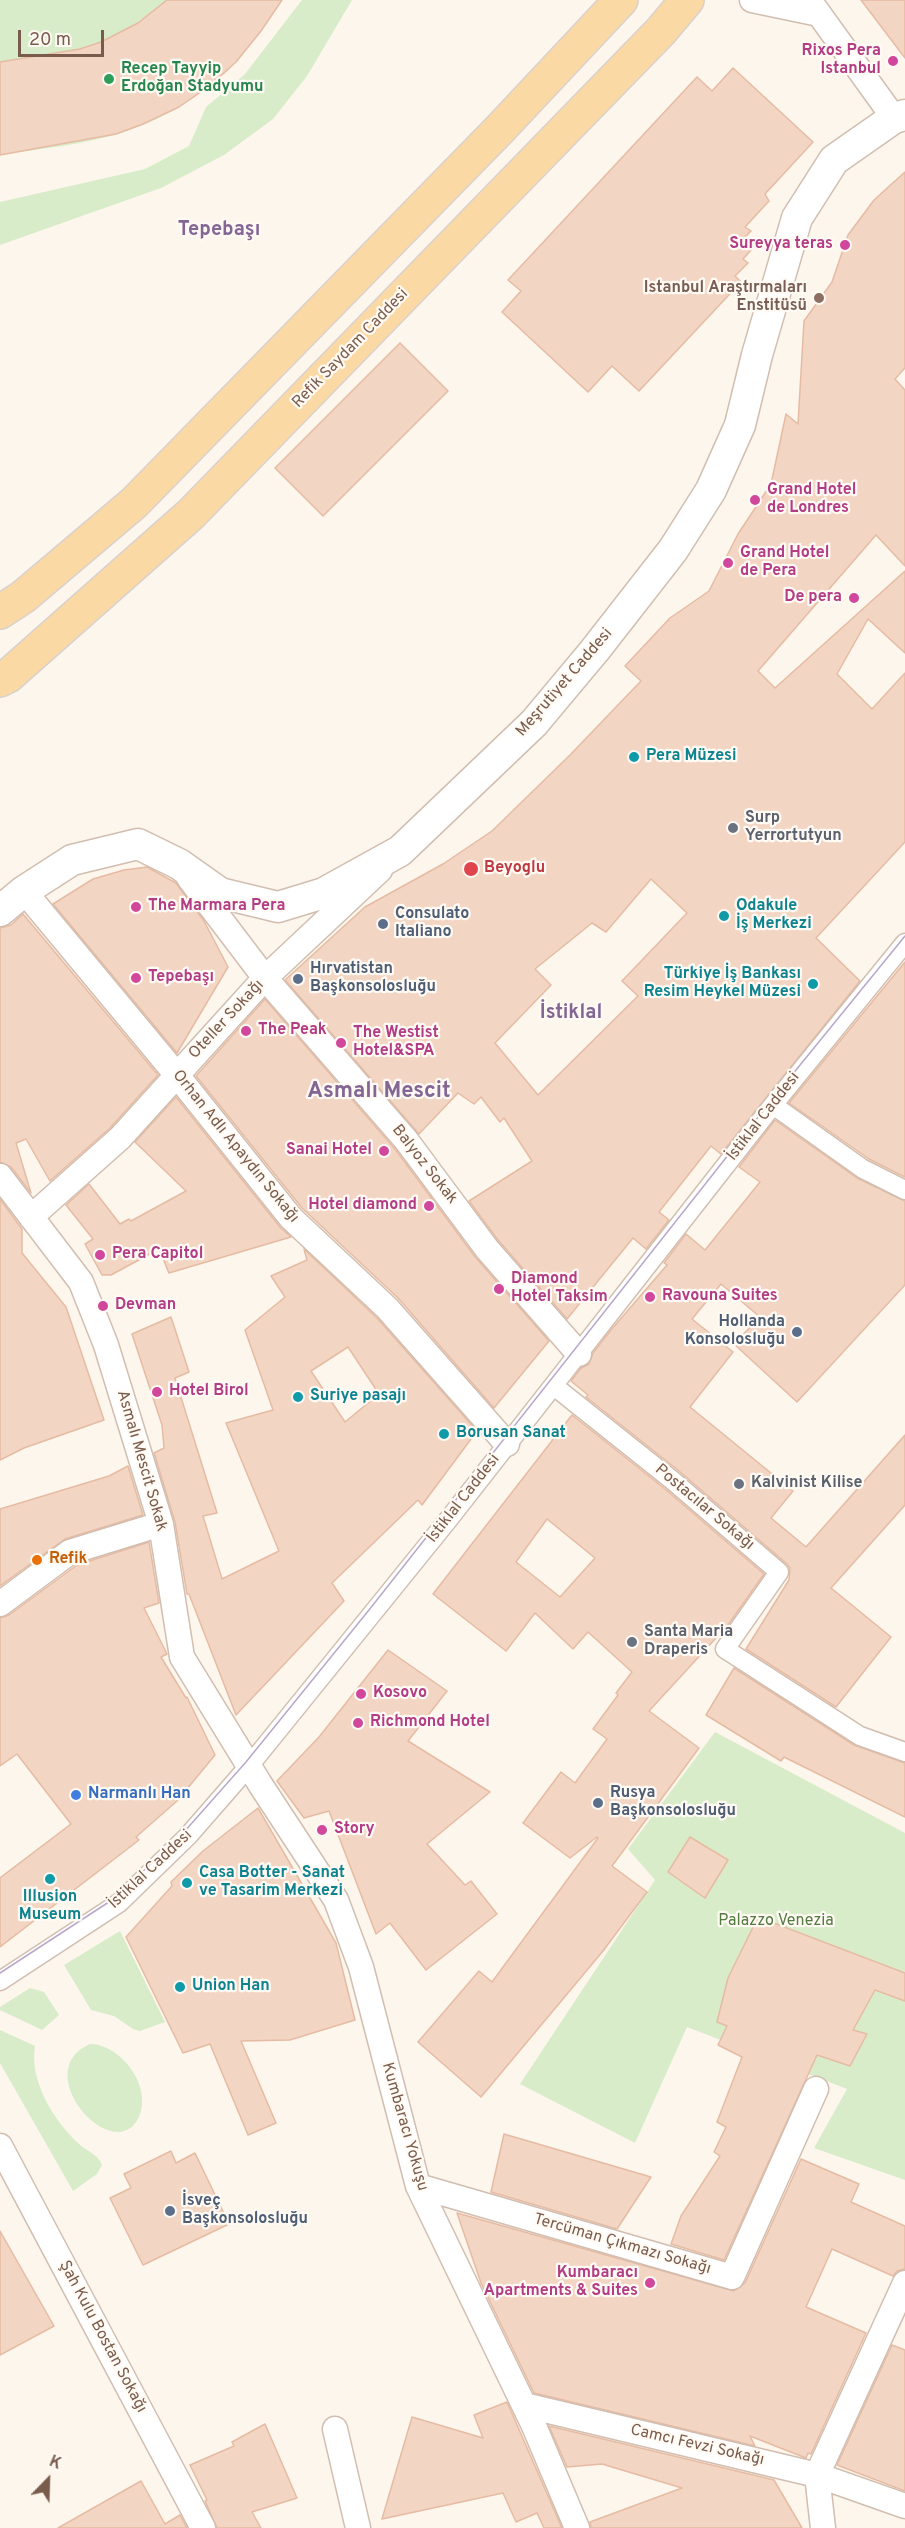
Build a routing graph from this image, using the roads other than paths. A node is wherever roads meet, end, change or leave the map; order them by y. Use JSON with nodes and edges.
{"nodes":[{"id":1,"x":621,"y":0,"type":"edge"},
{"id":2,"x":687,"y":0,"type":"edge"},
{"id":3,"x":752,"y":0,"type":"edge"},
{"id":4,"x":814,"y":7,"type":"edge"},
{"id":5,"x":899,"y":116,"type":"edge"},
{"id":6,"x":0,"y":612,"type":"edge"},
{"id":7,"x":0,"y":680,"type":"edge"},
{"id":8,"x":400,"y":851,"type":"junction"},
{"id":9,"x":179,"y":864,"type":"junction"},
{"id":10,"x":24,"y":891,"type":"junction"},
{"id":11,"x":0,"y":910,"type":"edge"},
{"id":12,"x":905,"y":943,"type":"edge"},
{"id":13,"x":265,"y":978,"type":"junction"},
{"id":14,"x":176,"y":1074,"type":"junction"},
{"id":15,"x":773,"y":1105,"type":"junction"},
{"id":16,"x":0,"y":1176,"type":"edge"},
{"id":17,"x":905,"y":1190,"type":"edge"},
{"id":18,"x":32,"y":1217,"type":"junction"},
{"id":19,"x":579,"y":1354,"type":"junction"},
{"id":20,"x":554,"y":1386,"type":"junction"},
{"id":21,"x":507,"y":1444,"type":"junction"},
{"id":22,"x":161,"y":1524,"type":"junction"},
{"id":23,"x":0,"y":1604,"type":"edge"},
{"id":24,"x":905,"y":1752,"type":"edge"},
{"id":25,"x":248,"y":1764,"type":"junction"},
{"id":26,"x":0,"y":1981,"type":"edge"},
{"id":27,"x":816,"y":2089,"type":"dead end"},
{"id":28,"x":0,"y":2146,"type":"edge"},
{"id":29,"x":418,"y":2186,"type":"junction"},
{"id":30,"x":905,"y":2283,"type":"edge"},
{"id":31,"x":524,"y":2405,"type":"junction"},
{"id":32,"x":335,"y":2429,"type":"dead end"},
{"id":33,"x":817,"y":2475,"type":"junction"},
{"id":34,"x":905,"y":2506,"type":"edge"},
{"id":35,"x":203,"y":2528,"type":"edge"},
{"id":36,"x":358,"y":2528,"type":"edge"},
{"id":37,"x":577,"y":2528,"type":"edge"},
{"id":38,"x":823,"y":2528,"type":"edge"}],
"edges":[{"from":1,"to":6,"type":"main road"},
{"from":2,"to":7,"type":"main road","name":"Refik Saydam Caddesi"},
{"from":3,"to":4,"type":"street"},
{"from":4,"to":5,"type":"street"},
{"from":5,"to":8,"type":"street","name":"Meşrutiyet Caddesi"},
{"from":8,"to":9,"type":"street","name":"Meşrutiyet Caddesi"},
{"from":8,"to":13,"type":"street","name":"Oteller Sokağı"},
{"from":9,"to":10,"type":"street","name":"Meşrutiyet Caddesi"},
{"from":9,"to":13,"type":"street","name":"Balyoz Sokak"},
{"from":10,"to":11,"type":"street","name":"Meşrutiyet Caddesi"},
{"from":10,"to":14,"type":"street","name":"Orhan Adlı Apaydın Sokağı"},
{"from":12,"to":15,"type":"street","name":"İstiklal Caddesi"},
{"from":13,"to":14,"type":"street","name":"Oteller Sokağı"},
{"from":13,"to":19,"type":"street","name":"Balyoz Sokak"},
{"from":14,"to":18,"type":"street","name":"Oteller Sokağı"},
{"from":14,"to":21,"type":"street","name":"Orhan Adlı Apaydın Sokağı"},
{"from":15,"to":17,"type":"street"},
{"from":15,"to":19,"type":"street","name":"İstiklal Caddesi"},
{"from":16,"to":18,"type":"street","name":"Asmalı Mescit Sokak"},
{"from":18,"to":22,"type":"street","name":"Asmalı Mescit Sokak"},
{"from":19,"to":20,"type":"street","name":"İstiklal Caddesi"},
{"from":20,"to":21,"type":"street","name":"İstiklal Caddesi"},
{"from":20,"to":24,"type":"street","name":"Postacılar Sokağı"},
{"from":21,"to":25,"type":"street","name":"İstiklal Caddesi"},
{"from":22,"to":23,"type":"street"},
{"from":22,"to":25,"type":"street","name":"Asmalı Mescit Sokak"},
{"from":25,"to":26,"type":"street","name":"İstiklal Caddesi"},
{"from":25,"to":29,"type":"street","name":"Kumbaracı Yokuşu"},
{"from":27,"to":29,"type":"street","name":"Tercüman Çıkmazı Sokağı"},
{"from":28,"to":35,"type":"street","name":"Şah Kulu Bostan Sokağı"},
{"from":29,"to":31,"type":"street","name":"Kumbaracı Yokuşu"},
{"from":30,"to":33,"type":"street"},
{"from":31,"to":33,"type":"street","name":"Camcı Fevzi Sokağı"},
{"from":31,"to":37,"type":"street","name":"Kumbaracı Yokuşu"},
{"from":32,"to":36,"type":"street"},
{"from":33,"to":34,"type":"street","name":"Camcı Fevzi Sokağı"},
{"from":33,"to":38,"type":"street"}]}
